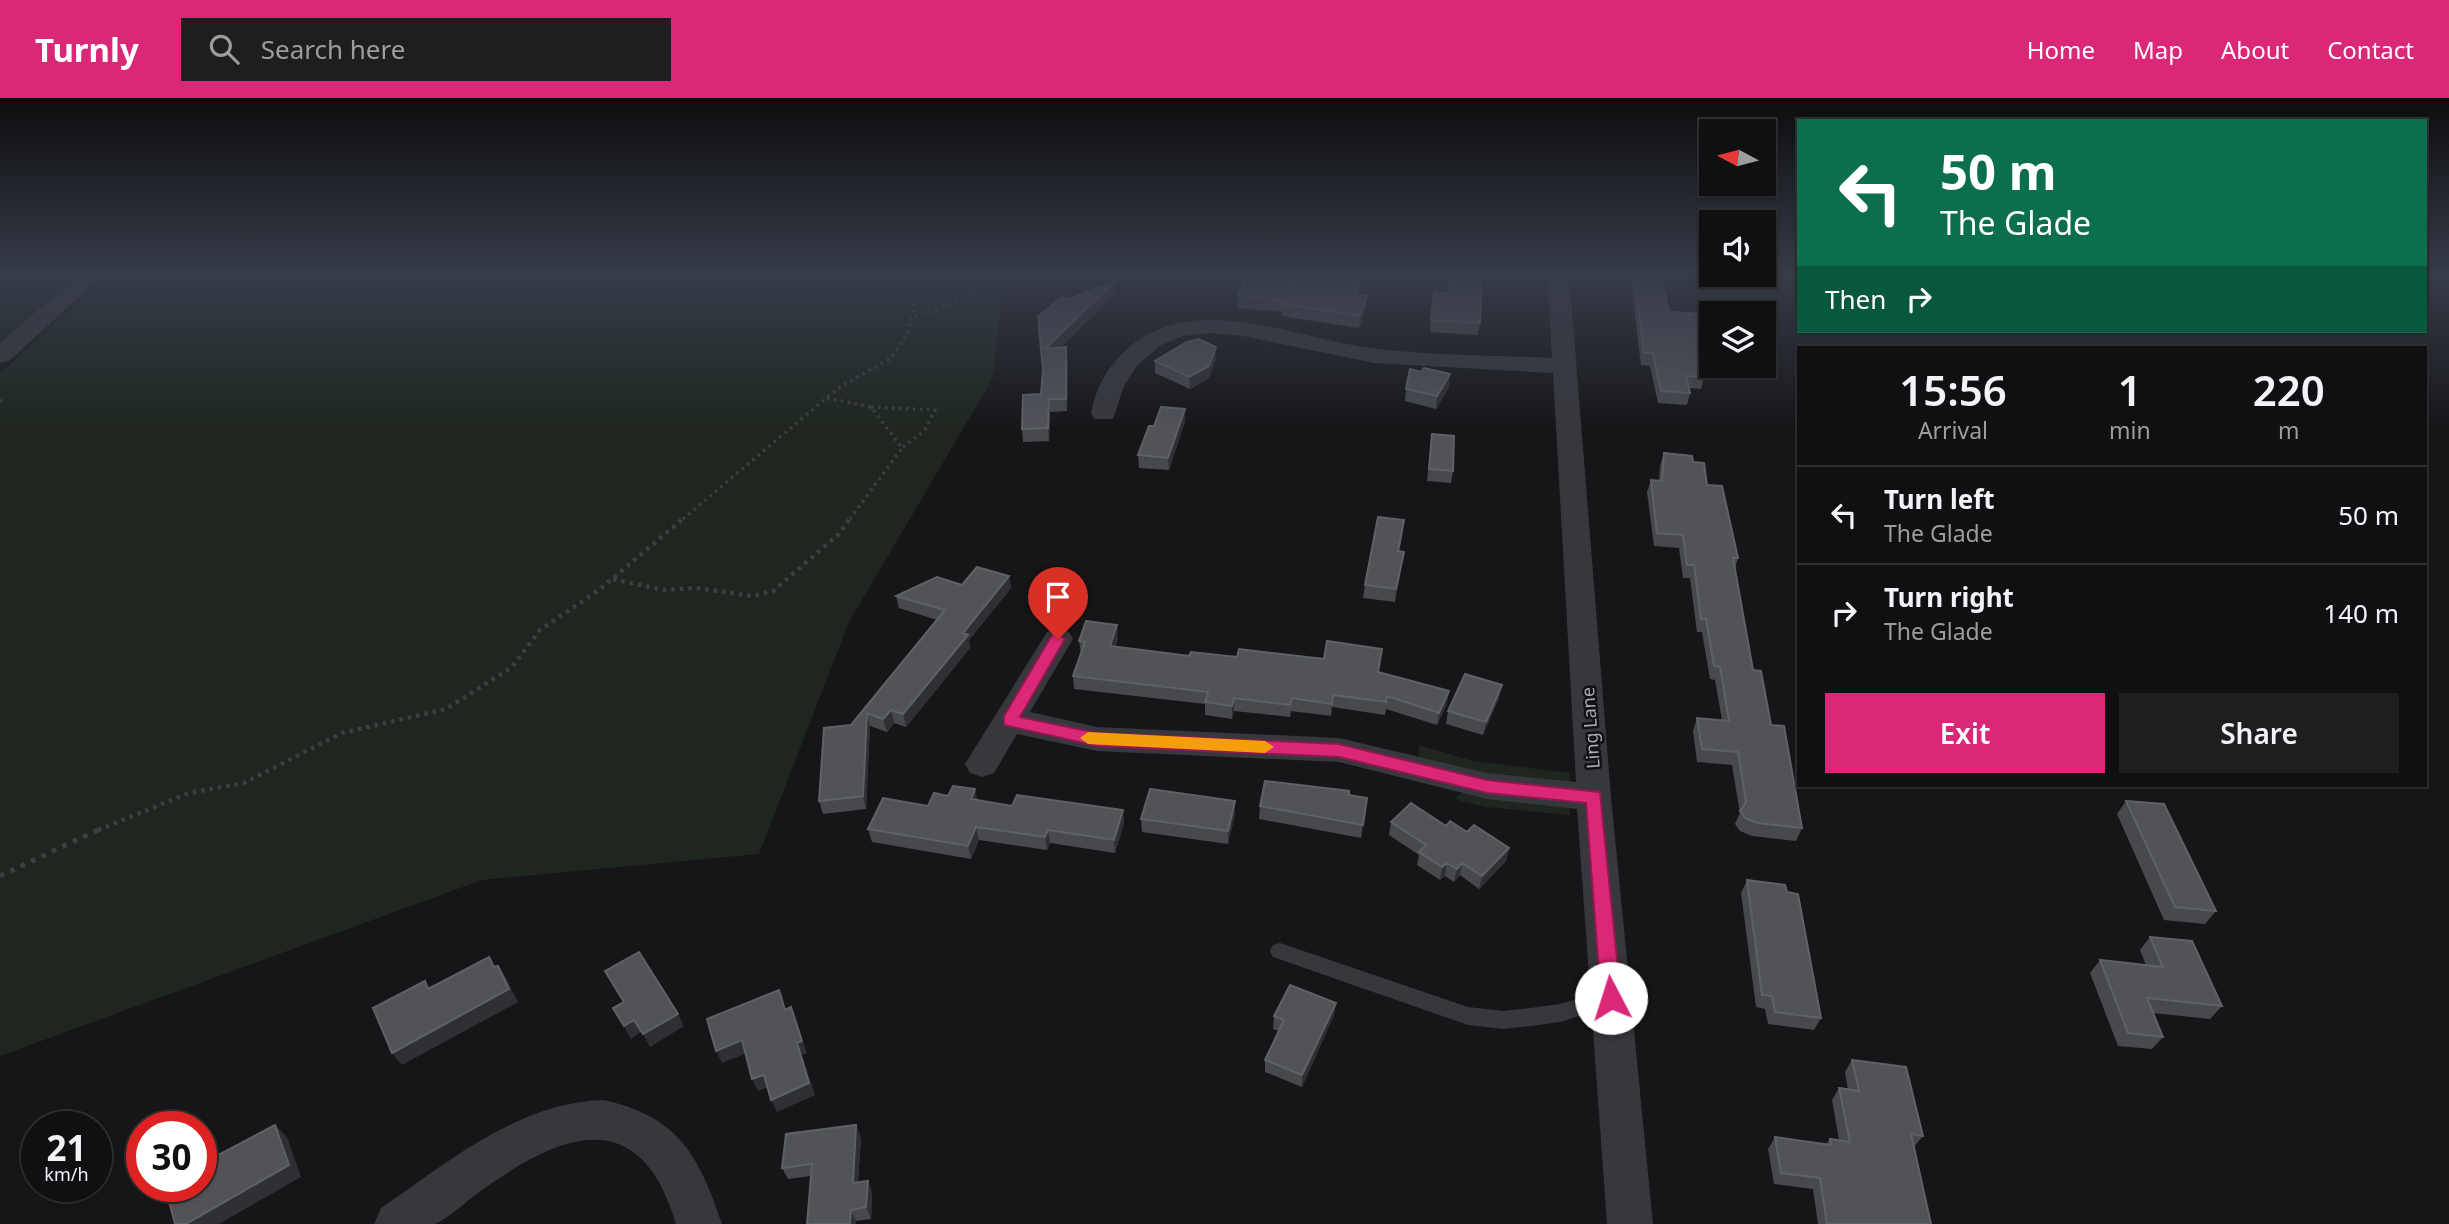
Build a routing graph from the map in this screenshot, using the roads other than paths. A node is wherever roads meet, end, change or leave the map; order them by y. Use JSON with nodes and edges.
{"nodes":[{"id":1,"x":23,"y":326,"type":"edge"},
{"id":2,"x":34,"y":326,"type":"edge"},
{"id":3,"x":1159,"y":326,"type":"edge"},
{"id":4,"x":1563,"y":326,"type":"edge"},
{"id":5,"x":1175,"y":330,"type":"junction"},
{"id":6,"x":0,"y":345,"type":"edge"},
{"id":7,"x":0,"y":356,"type":"edge"},
{"id":8,"x":1566,"y":366,"type":"junction"},
{"id":9,"x":1104,"y":414,"type":"dead end"},
{"id":10,"x":1058,"y":639,"type":"dead end"},
{"id":11,"x":1009,"y":720,"type":"junction"},
{"id":12,"x":982,"y":764,"type":"dead end"},
{"id":13,"x":1594,"y":797,"type":"junction"},
{"id":14,"x":1280,"y":951,"type":"dead end"},
{"id":15,"x":1611,"y":998,"type":"junction"},
{"id":16,"x":397,"y":1224,"type":"edge"},
{"id":17,"x":699,"y":1224,"type":"edge"},
{"id":18,"x":1630,"y":1224,"type":"edge"}],
"edges":[{"from":1,"to":6,"type":"lane"},
{"from":2,"to":7,"type":"street"},
{"from":3,"to":5,"type":"street"},
{"from":4,"to":8,"type":"street","name":"Ling Lane"},
{"from":5,"to":8,"type":"street"},
{"from":5,"to":9,"type":"street"},
{"from":8,"to":13,"type":"street","name":"Ling Lane"},
{"from":10,"to":11,"type":"street"},
{"from":11,"to":12,"type":"street"},
{"from":11,"to":13,"type":"street"},
{"from":13,"to":15,"type":"street","name":"Ling Lane"},
{"from":14,"to":15,"type":"lane"},
{"from":15,"to":18,"type":"street","name":"Ling Lane"},
{"from":16,"to":17,"type":"street"}]}
